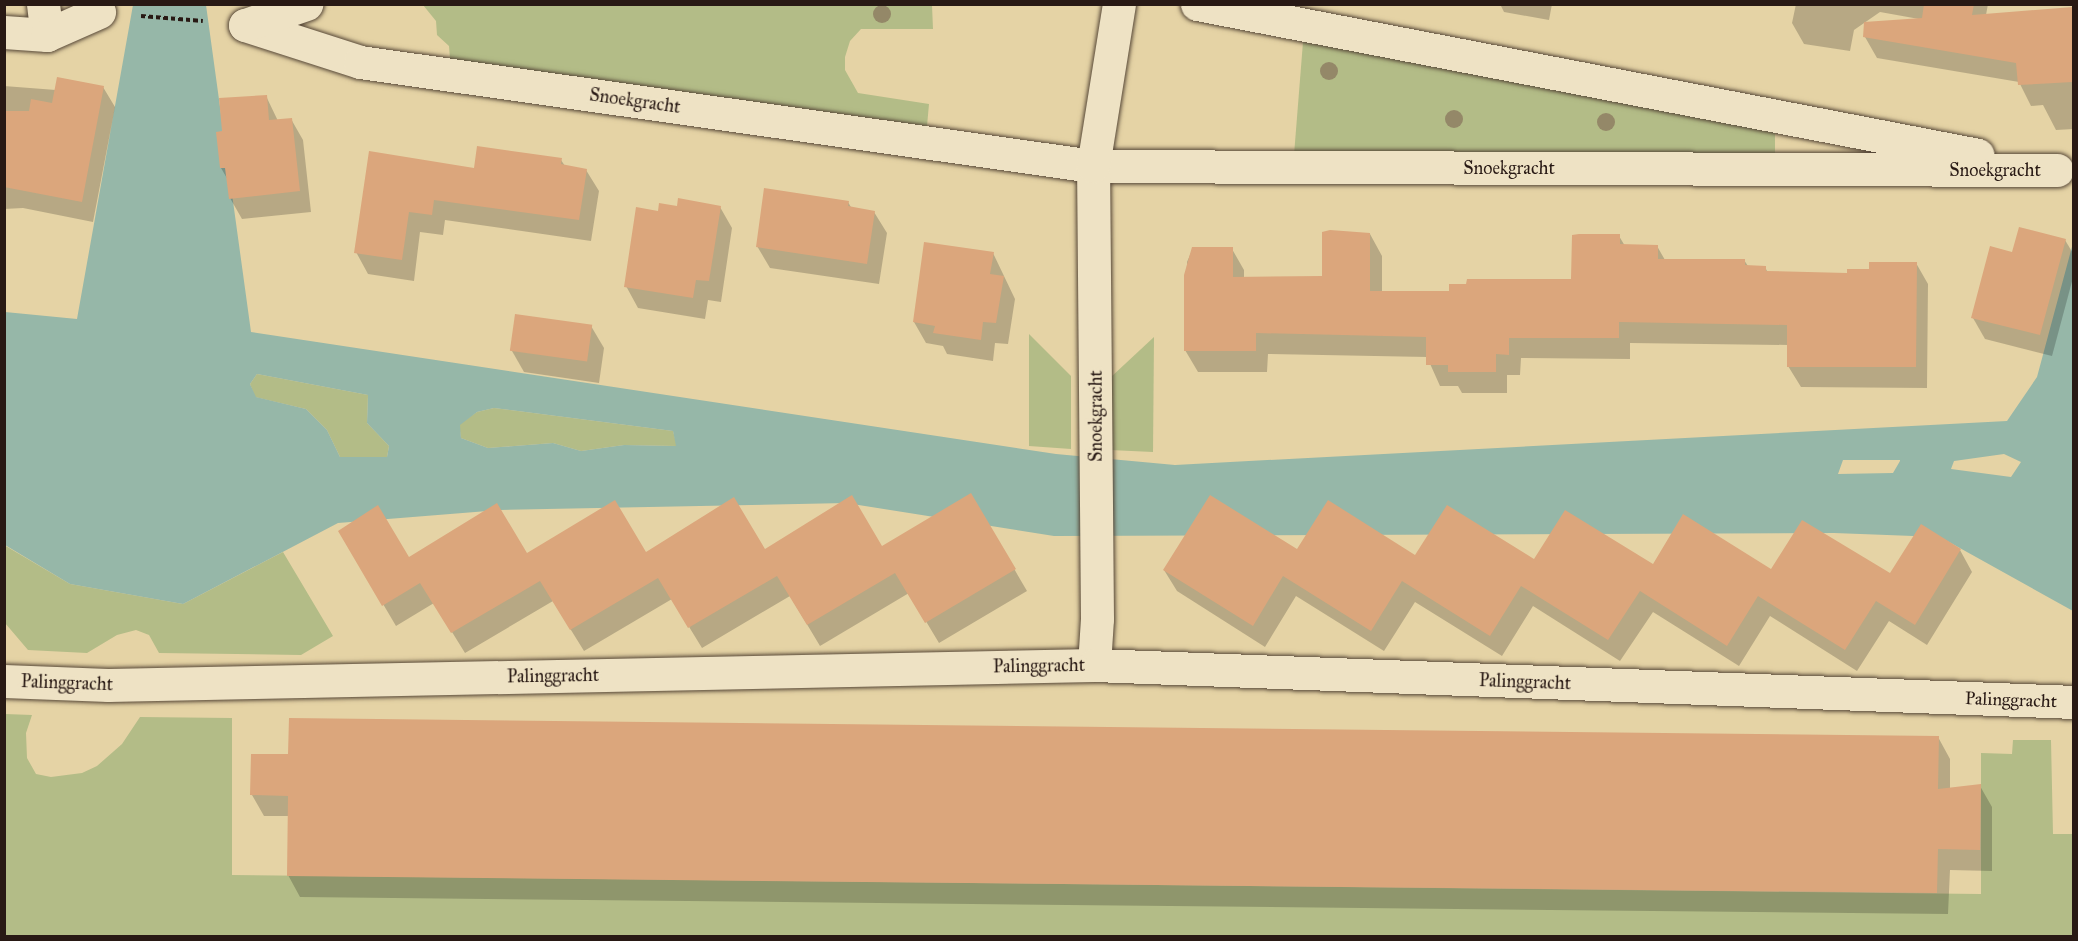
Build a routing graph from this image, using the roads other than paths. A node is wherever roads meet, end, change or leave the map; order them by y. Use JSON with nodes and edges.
{"nodes":[{"id":1,"x":306,"y":4,"type":"edge"},
{"id":2,"x":1119,"y":4,"type":"edge"},
{"id":3,"x":1197,"y":4,"type":"edge"},
{"id":4,"x":99,"y":12,"type":"road end"},
{"id":5,"x":45,"y":20,"type":"edge"},
{"id":6,"x":4,"y":32,"type":"edge"},
{"id":7,"x":1093,"y":166,"type":"junction"},
{"id":8,"x":1094,"y":665,"type":"junction"},
{"id":9,"x":4,"y":681,"type":"edge"},
{"id":10,"x":2073,"y":702,"type":"edge"}],
"edges":[{"from":1,"to":7,"type":"street","name":"Snoekgracht"},
{"from":2,"to":7,"type":"street","name":"Snoekgracht"},
{"from":3,"to":7,"type":"street","name":"Snoekgracht"},
{"from":4,"to":5,"type":"street"},
{"from":5,"to":6,"type":"street"},
{"from":7,"to":8,"type":"street","name":"Snoekgracht"},
{"from":8,"to":9,"type":"street","name":"Palinggracht"},
{"from":8,"to":10,"type":"street","name":"Palinggracht"}]}
